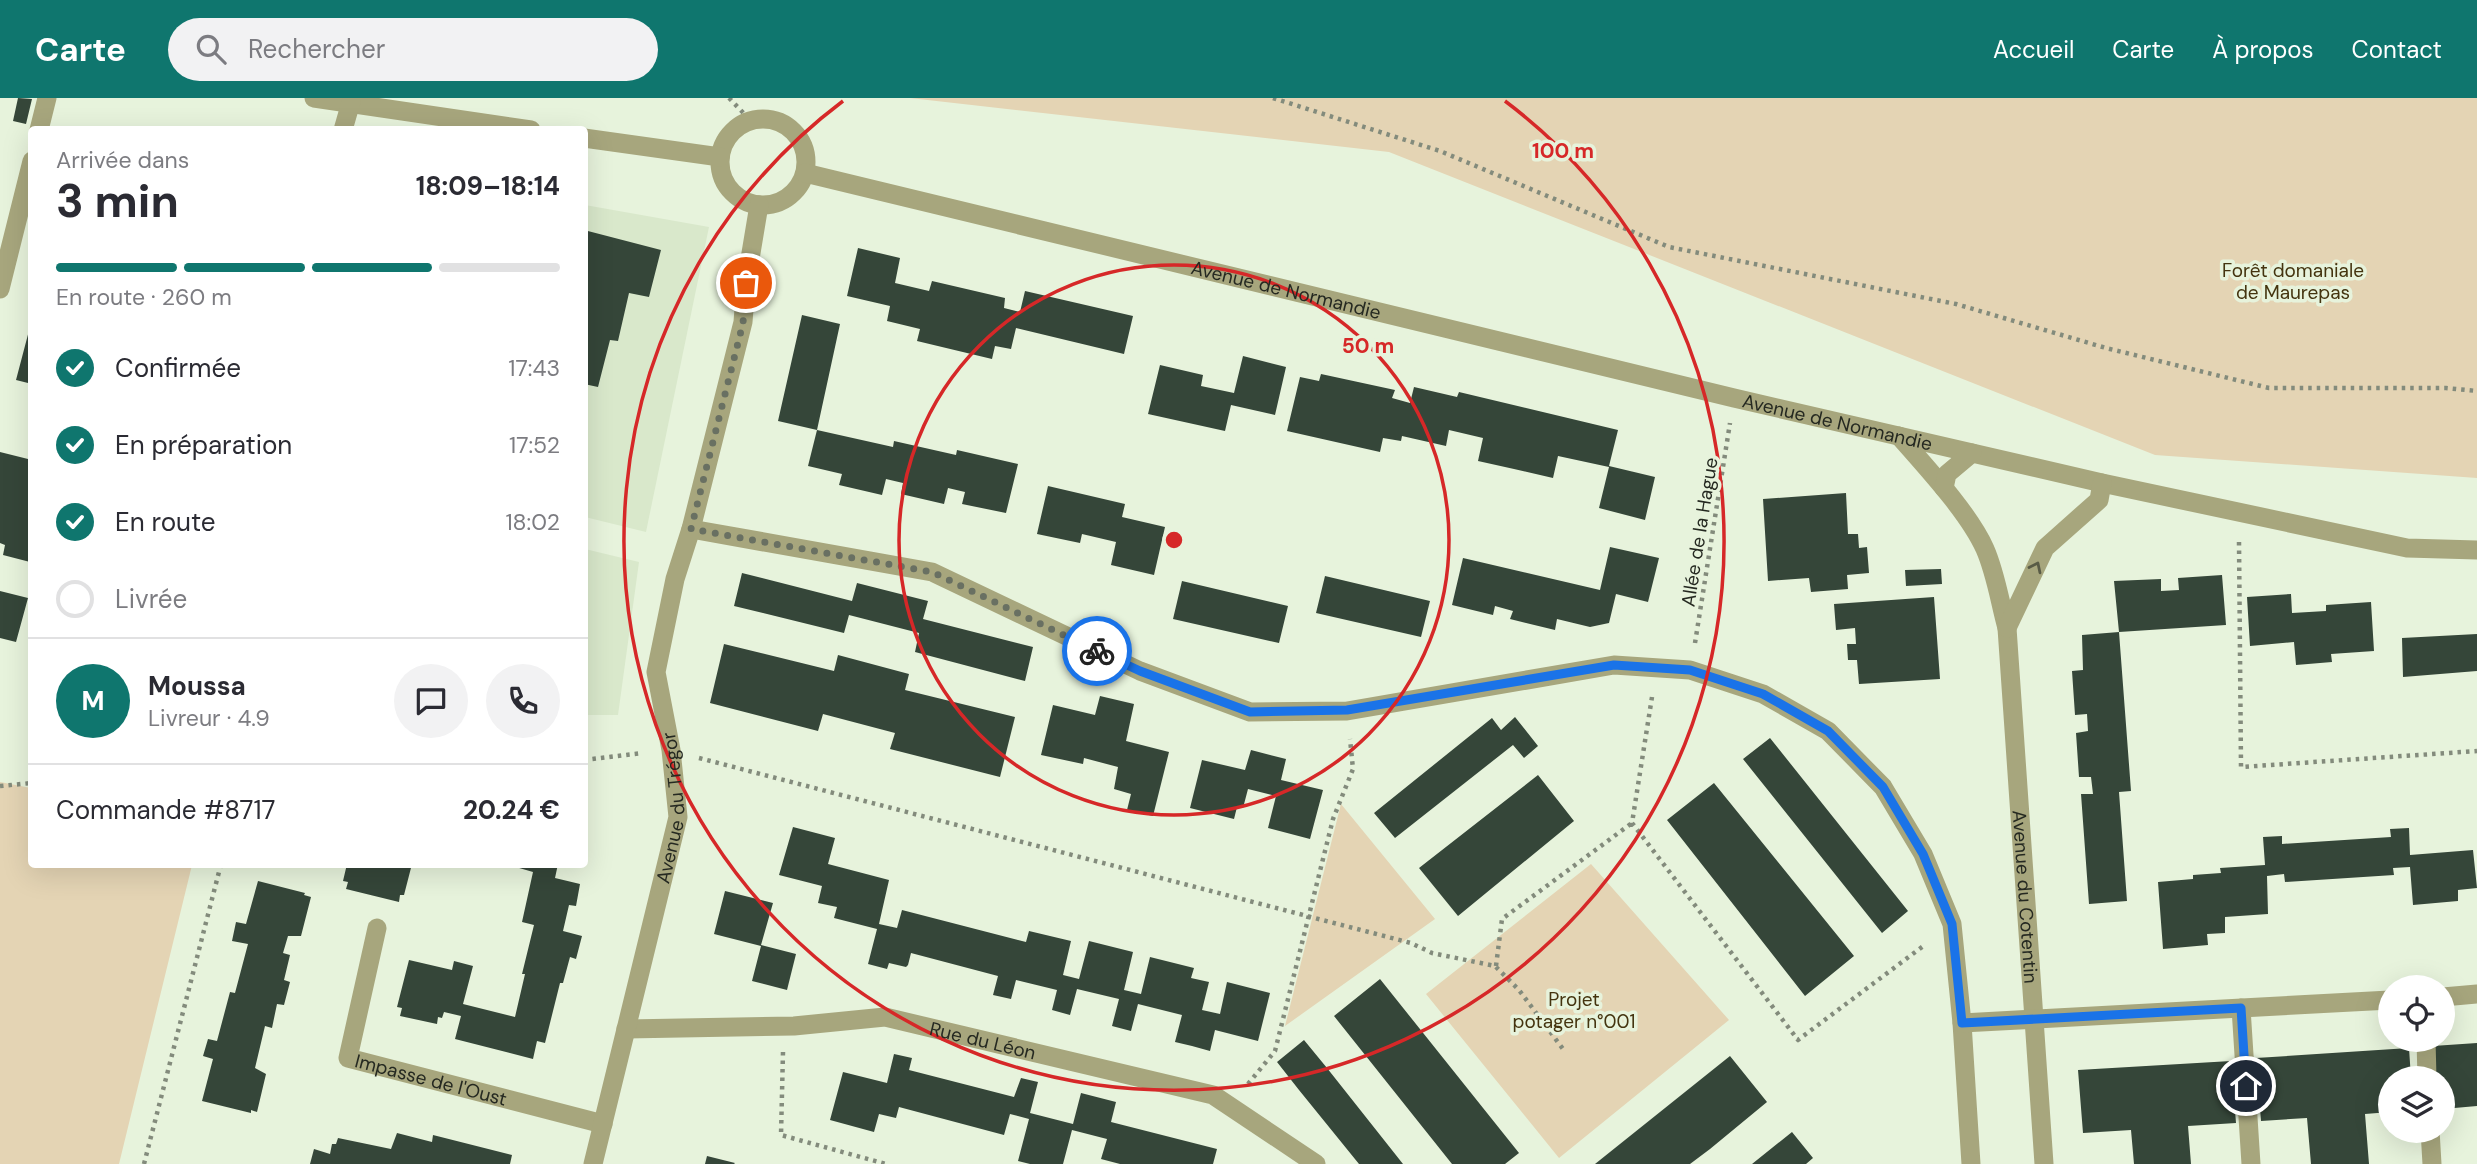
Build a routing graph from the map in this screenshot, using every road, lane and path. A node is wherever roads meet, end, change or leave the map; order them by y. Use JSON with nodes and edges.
{"nodes":[{"id":1,"x":47,"y":98,"type":"edge"},
{"id":2,"x":314,"y":98,"type":"edge"},
{"id":3,"x":729,"y":98,"type":"edge"},
{"id":4,"x":1273,"y":98,"type":"edge"},
{"id":5,"x":351,"y":102,"type":"junction"},
{"id":6,"x":751,"y":121,"type":"junction"},
{"id":7,"x":40,"y":126,"type":"edge"},
{"id":8,"x":344,"y":126,"type":"edge"},
{"id":9,"x":505,"y":126,"type":"edge"},
{"id":10,"x":588,"y":139,"type":"edge"},
{"id":11,"x":720,"y":157,"type":"junction"},
{"id":12,"x":805,"y":173,"type":"junction"},
{"id":13,"x":28,"y":177,"type":"edge"},
{"id":14,"x":759,"y":205,"type":"junction"},
{"id":15,"x":0,"y":289,"type":"edge"},
{"id":16,"x":2477,"y":391,"type":"edge"},
{"id":17,"x":1734,"y":398,"type":"junction"},
{"id":18,"x":1899,"y":436,"type":"junction"},
{"id":19,"x":1972,"y":453,"type":"junction"},
{"id":20,"x":2102,"y":484,"type":"junction"},
{"id":21,"x":1944,"y":488,"type":"junction"},
{"id":22,"x":2238,"y":511,"type":"junction"},
{"id":23,"x":691,"y":529,"type":"junction"},
{"id":24,"x":2477,"y":550,"type":"edge"},
{"id":25,"x":2007,"y":628,"type":"junction"},
{"id":26,"x":1657,"y":668,"type":"junction"},
{"id":27,"x":1690,"y":670,"type":"junction"},
{"id":28,"x":1347,"y":710,"type":"junction"},
{"id":29,"x":671,"y":750,"type":"junction"},
{"id":30,"x":2477,"y":751,"type":"edge"},
{"id":31,"x":588,"y":760,"type":"edge"},
{"id":32,"x":28,"y":783,"type":"edge"},
{"id":33,"x":0,"y":786,"type":"edge"},
{"id":34,"x":1632,"y":823,"type":"junction"},
{"id":35,"x":220,"y":868,"type":"edge"},
{"id":36,"x":1309,"y":917,"type":"junction"},
{"id":37,"x":1952,"y":924,"type":"junction"},
{"id":38,"x":377,"y":928,"type":"dead end"},
{"id":39,"x":1496,"y":966,"type":"junction"},
{"id":40,"x":2477,"y":994,"type":"edge"},
{"id":41,"x":2455,"y":996,"type":"edge"},
{"id":42,"x":2378,"y":1001,"type":"edge"},
{"id":43,"x":2241,"y":1008,"type":"junction"},
{"id":44,"x":2033,"y":1020,"type":"junction"},
{"id":45,"x":1962,"y":1023,"type":"junction"},
{"id":46,"x":794,"y":1026,"type":"junction"},
{"id":47,"x":626,"y":1029,"type":"junction"},
{"id":48,"x":1563,"y":1049,"type":"dead end"},
{"id":49,"x":1230,"y":1107,"type":"junction"},
{"id":50,"x":603,"y":1124,"type":"junction"},
{"id":51,"x":2431,"y":1143,"type":"edge"},
{"id":52,"x":144,"y":1164,"type":"edge"},
{"id":53,"x":593,"y":1164,"type":"edge"},
{"id":54,"x":886,"y":1164,"type":"edge"},
{"id":55,"x":1316,"y":1164,"type":"edge"},
{"id":56,"x":1971,"y":1164,"type":"edge"},
{"id":57,"x":2044,"y":1164,"type":"edge"},
{"id":58,"x":2251,"y":1164,"type":"edge"},
{"id":59,"x":2432,"y":1164,"type":"edge"}],
"edges":[{"from":1,"to":7,"type":"street"},
{"from":2,"to":5,"type":"street"},
{"from":3,"to":6,"type":"path"},
{"from":4,"to":16,"type":"path"},
{"from":5,"to":8,"type":"street"},
{"from":5,"to":9,"type":"street"},
{"from":6,"to":11,"type":"street"},
{"from":6,"to":12,"type":"street"},
{"from":10,"to":11,"type":"street"},
{"from":11,"to":14,"type":"street"},
{"from":12,"to":14,"type":"street"},
{"from":12,"to":17,"type":"street","name":"Avenue de Normandie"},
{"from":13,"to":15,"type":"street"},
{"from":14,"to":23,"type":"street","name":"Avenue du Trégor"},
{"from":17,"to":18,"type":"street","name":"Avenue de Normandie"},
{"from":17,"to":27,"type":"path","name":"Allée de la Hague"},
{"from":18,"to":19,"type":"street","name":"Avenue de Normandie"},
{"from":18,"to":21,"type":"street","name":"Avenue du Cotentin"},
{"from":19,"to":20,"type":"street","name":"Avenue de Normandie"},
{"from":19,"to":21,"type":"street","name":"Avenue de Normandie"},
{"from":20,"to":22,"type":"street","name":"Avenue de Normandie"},
{"from":25,"to":20,"type":"street","name":"Avenue du Cotentin","one_way":true},
{"from":21,"to":25,"type":"street","name":"Avenue du Cotentin"},
{"from":22,"to":24,"type":"street","name":"Avenue de Normandie"},
{"from":22,"to":30,"type":"path"},
{"from":23,"to":28,"type":"street"},
{"from":23,"to":29,"type":"street","name":"Avenue du Trégor"},
{"from":25,"to":44,"type":"street","name":"Avenue du Cotentin"},
{"from":26,"to":27,"type":"street"},
{"from":26,"to":28,"type":"street"},
{"from":26,"to":34,"type":"path"},
{"from":27,"to":37,"type":"street"},
{"from":28,"to":36,"type":"path"},
{"from":29,"to":31,"type":"path"},
{"from":29,"to":36,"type":"path"},
{"from":29,"to":47,"type":"street","name":"Avenue du Trégor"},
{"from":32,"to":33,"type":"path"},
{"from":34,"to":37,"type":"path"},
{"from":34,"to":39,"type":"path"},
{"from":35,"to":52,"type":"path"},
{"from":36,"to":39,"type":"path"},
{"from":36,"to":49,"type":"path"},
{"from":37,"to":45,"type":"street"},
{"from":38,"to":50,"type":"street","name":"Impasse de l'Oust"},
{"from":39,"to":48,"type":"path"},
{"from":40,"to":41,"type":"street"},
{"from":42,"to":43,"type":"street"},
{"from":43,"to":44,"type":"street"},
{"from":43,"to":58,"type":"street"},
{"from":44,"to":45,"type":"street"},
{"from":44,"to":57,"type":"street","name":"Avenue du Cotentin"},
{"from":45,"to":56,"type":"street"},
{"from":46,"to":47,"type":"street","name":"Rue du Léon"},
{"from":46,"to":49,"type":"street","name":"Rue du Léon"},
{"from":46,"to":54,"type":"path"},
{"from":47,"to":50,"type":"street","name":"Avenue du Trégor"},
{"from":49,"to":55,"type":"street","name":"Rue du Léon"},
{"from":50,"to":53,"type":"street","name":"Avenue du Trégor"},
{"from":51,"to":59,"type":"street"}]}
